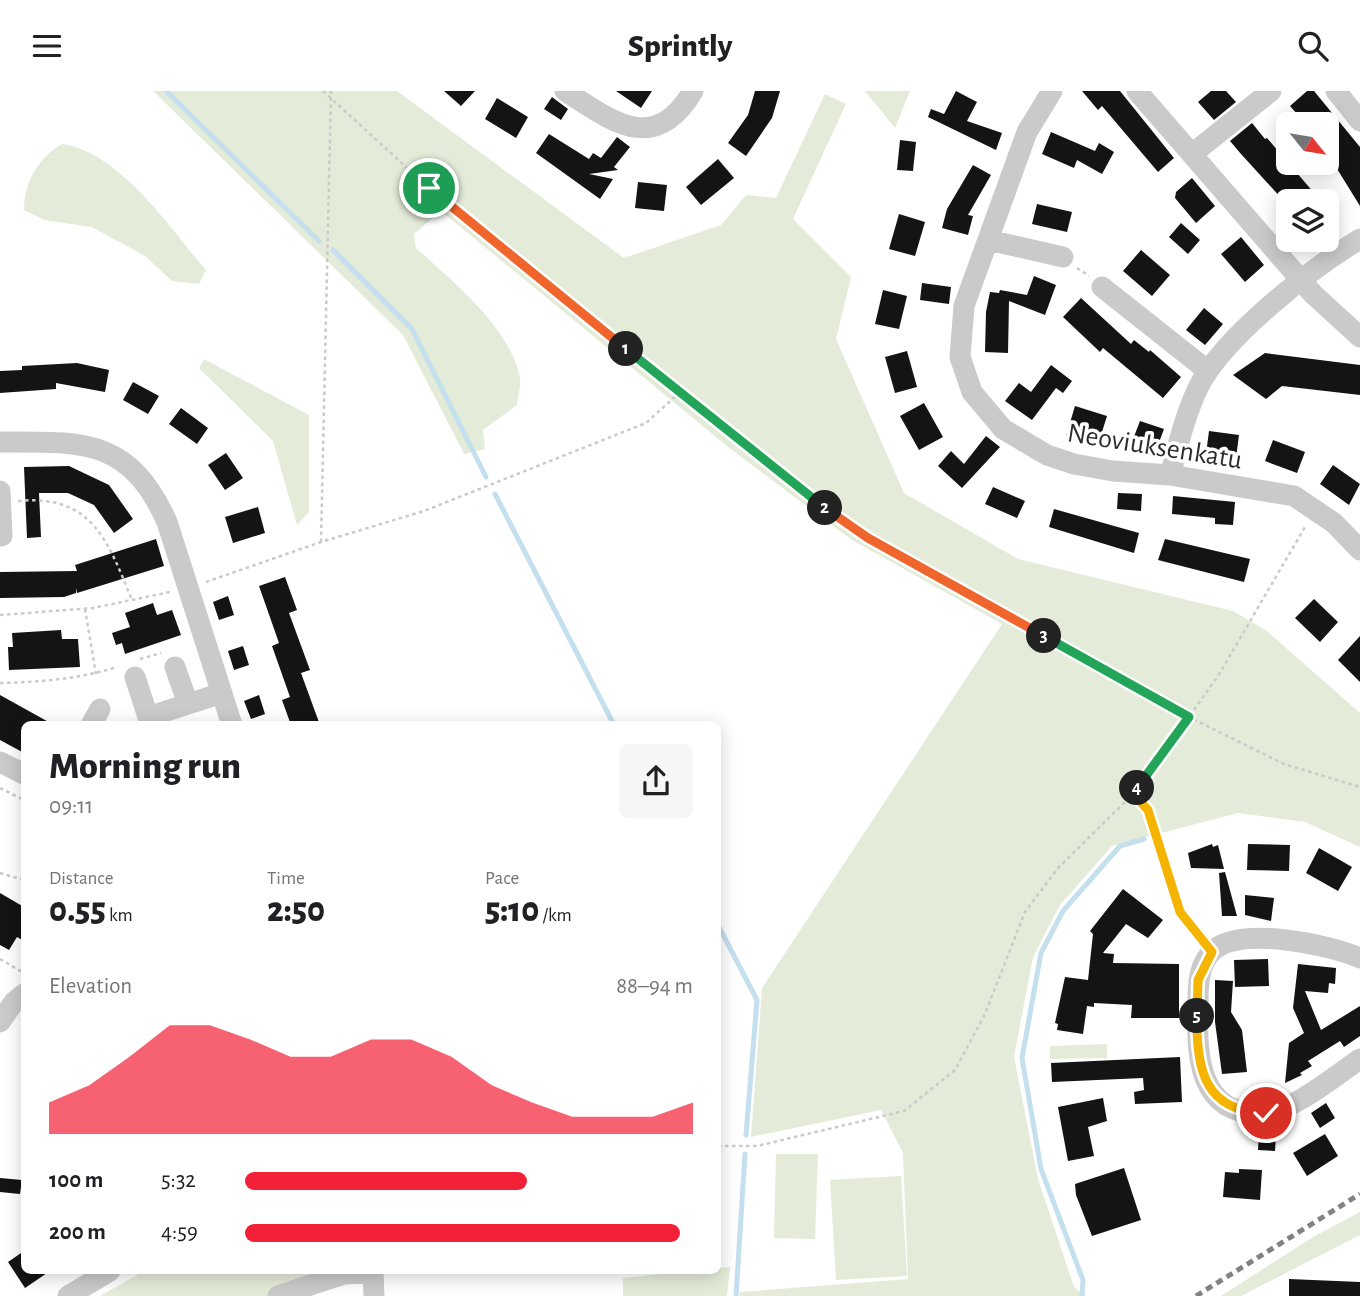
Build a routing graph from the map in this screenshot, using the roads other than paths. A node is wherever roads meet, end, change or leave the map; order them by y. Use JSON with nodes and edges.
{"nodes":[{"id":1,"x":565,"y":91,"type":"edge"},
{"id":2,"x":693,"y":91,"type":"edge"},
{"id":3,"x":1052,"y":91,"type":"edge"},
{"id":4,"x":1137,"y":91,"type":"edge"},
{"id":5,"x":1271,"y":91,"type":"edge"},
{"id":6,"x":1336,"y":91,"type":"edge"},
{"id":7,"x":1360,"y":121,"type":"edge"},
{"id":8,"x":1192,"y":154,"type":"junction"},
{"id":9,"x":1360,"y":239,"type":"edge"},
{"id":10,"x":988,"y":240,"type":"junction"},
{"id":11,"x":1063,"y":257,"type":"road end"},
{"id":12,"x":1302,"y":280,"type":"junction"},
{"id":13,"x":1102,"y":287,"type":"road end"},
{"id":14,"x":1360,"y":337,"type":"edge"},
{"id":15,"x":1208,"y":371,"type":"junction"},
{"id":16,"x":0,"y":442,"type":"edge"},
{"id":17,"x":1170,"y":475,"type":"junction"},
{"id":18,"x":0,"y":491,"type":"edge"},
{"id":19,"x":1,"y":502,"type":"edge"},
{"id":20,"x":2,"y":536,"type":"edge"},
{"id":21,"x":1360,"y":550,"type":"edge"},
{"id":22,"x":172,"y":659,"type":"road end"},
{"id":23,"x":129,"y":668,"type":"road end"},
{"id":24,"x":222,"y":693,"type":"junction"},
{"id":25,"x":188,"y":704,"type":"junction"},
{"id":26,"x":231,"y":721,"type":"edge"},
{"id":27,"x":0,"y":762,"type":"edge"},
{"id":28,"x":21,"y":772,"type":"edge"},
{"id":29,"x":1360,"y":958,"type":"edge"},
{"id":30,"x":21,"y":996,"type":"edge"},
{"id":31,"x":0,"y":1022,"type":"edge"},
{"id":32,"x":1360,"y":1059,"type":"edge"},
{"id":33,"x":105,"y":1274,"type":"edge"},
{"id":34,"x":343,"y":1274,"type":"edge"},
{"id":35,"x":373,"y":1274,"type":"edge"},
{"id":36,"x":68,"y":1296,"type":"edge"},
{"id":37,"x":278,"y":1296,"type":"edge"},
{"id":38,"x":374,"y":1296,"type":"edge"}],
"edges":[{"from":1,"to":2,"type":"street"},
{"from":3,"to":10,"type":"street","name":"Neoviuksenkatu"},
{"from":4,"to":8,"type":"street"},
{"from":5,"to":8,"type":"street"},
{"from":6,"to":7,"type":"street"},
{"from":8,"to":12,"type":"street"},
{"from":9,"to":12,"type":"street"},
{"from":10,"to":11,"type":"street"},
{"from":10,"to":17,"type":"street","name":"Neoviuksenkatu"},
{"from":12,"to":14,"type":"street"},
{"from":12,"to":15,"type":"street"},
{"from":13,"to":15,"type":"street"},
{"from":15,"to":17,"type":"street"},
{"from":16,"to":24,"type":"street"},
{"from":17,"to":21,"type":"street","name":"Neoviuksenkatu"},
{"from":18,"to":19,"type":"street"},
{"from":19,"to":20,"type":"street"},
{"from":22,"to":25,"type":"street"},
{"from":23,"to":25,"type":"street"},
{"from":24,"to":25,"type":"street"},
{"from":24,"to":26,"type":"street"},
{"from":27,"to":28,"type":"street"},
{"from":29,"to":32,"type":"street"},
{"from":30,"to":31,"type":"street"},
{"from":33,"to":36,"type":"street"},
{"from":34,"to":37,"type":"street"},
{"from":35,"to":38,"type":"street"}]}
